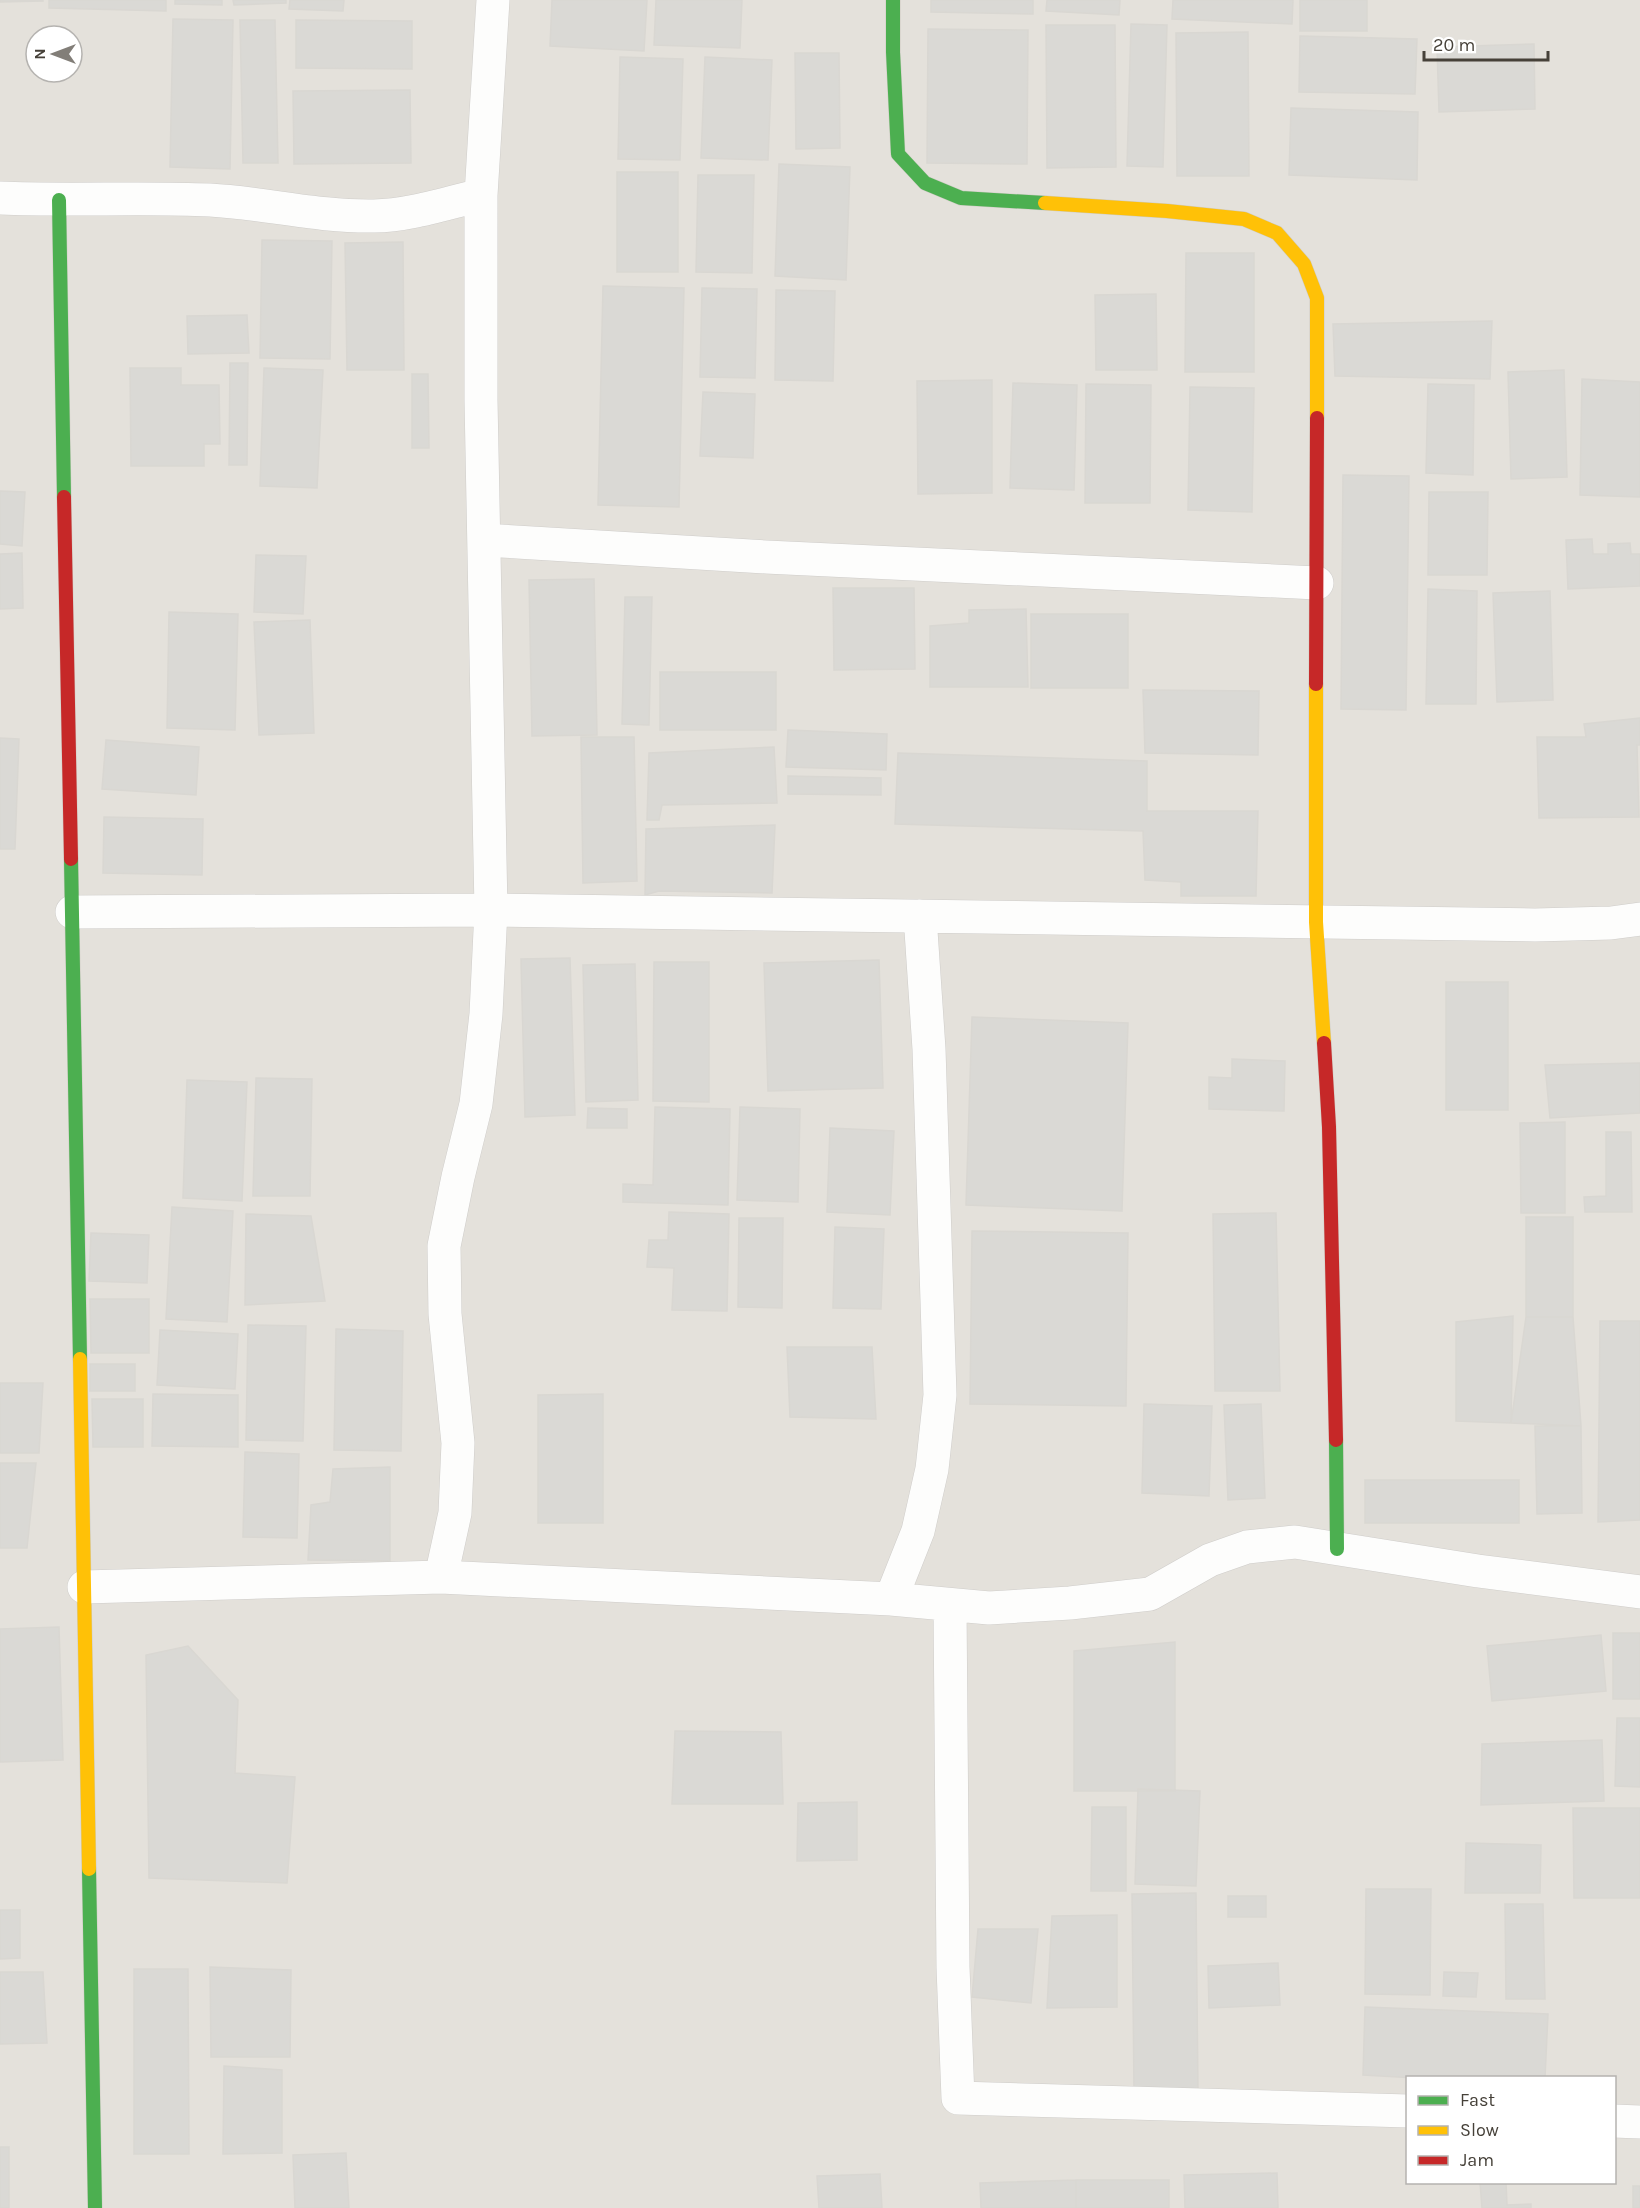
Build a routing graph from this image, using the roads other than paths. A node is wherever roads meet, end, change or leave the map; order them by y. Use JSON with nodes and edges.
{"nodes":[{"id":1,"x":493,"y":0,"type":"edge"},
{"id":2,"x":893,"y":0,"type":"edge"},
{"id":3,"x":481,"y":195,"type":"junction"},
{"id":4,"x":0,"y":198,"type":"edge"},
{"id":5,"x":59,"y":200,"type":"junction"},
{"id":6,"x":484,"y":540,"type":"junction"},
{"id":7,"x":1317,"y":583,"type":"junction"},
{"id":8,"x":491,"y":910,"type":"junction"},
{"id":9,"x":72,"y":912,"type":"junction"},
{"id":10,"x":920,"y":916,"type":"junction"},
{"id":11,"x":1316,"y":922,"type":"junction"},
{"id":12,"x":1634,"y":924,"type":"edge"},
{"id":13,"x":1337,"y":1549,"type":"junction"},
{"id":14,"x":441,"y":1577,"type":"junction"},
{"id":15,"x":84,"y":1587,"type":"junction"},
{"id":16,"x":1640,"y":1592,"type":"edge"},
{"id":17,"x":891,"y":1599,"type":"junction"},
{"id":18,"x":950,"y":1605,"type":"junction"},
{"id":19,"x":1406,"y":2111,"type":"edge"},
{"id":20,"x":1616,"y":2121,"type":"edge"},
{"id":21,"x":1640,"y":2122,"type":"edge"},
{"id":22,"x":94,"y":2208,"type":"edge"}],
"edges":[{"from":1,"to":3,"type":"street"},
{"from":2,"to":7,"type":"street"},
{"from":3,"to":5,"type":"street"},
{"from":3,"to":6,"type":"street"},
{"from":4,"to":5,"type":"street"},
{"from":5,"to":9,"type":"street"},
{"from":6,"to":7,"type":"street"},
{"from":6,"to":8,"type":"street"},
{"from":7,"to":11,"type":"street"},
{"from":8,"to":9,"type":"street"},
{"from":8,"to":10,"type":"street"},
{"from":8,"to":14,"type":"street"},
{"from":9,"to":15,"type":"street"},
{"from":10,"to":11,"type":"street"},
{"from":10,"to":17,"type":"street"},
{"from":11,"to":12,"type":"street"},
{"from":11,"to":13,"type":"street"},
{"from":13,"to":16,"type":"street"},
{"from":13,"to":18,"type":"street"},
{"from":14,"to":15,"type":"street"},
{"from":14,"to":17,"type":"street"},
{"from":15,"to":22,"type":"street"},
{"from":17,"to":18,"type":"street"},
{"from":18,"to":19,"type":"street"},
{"from":20,"to":21,"type":"street"}]}
